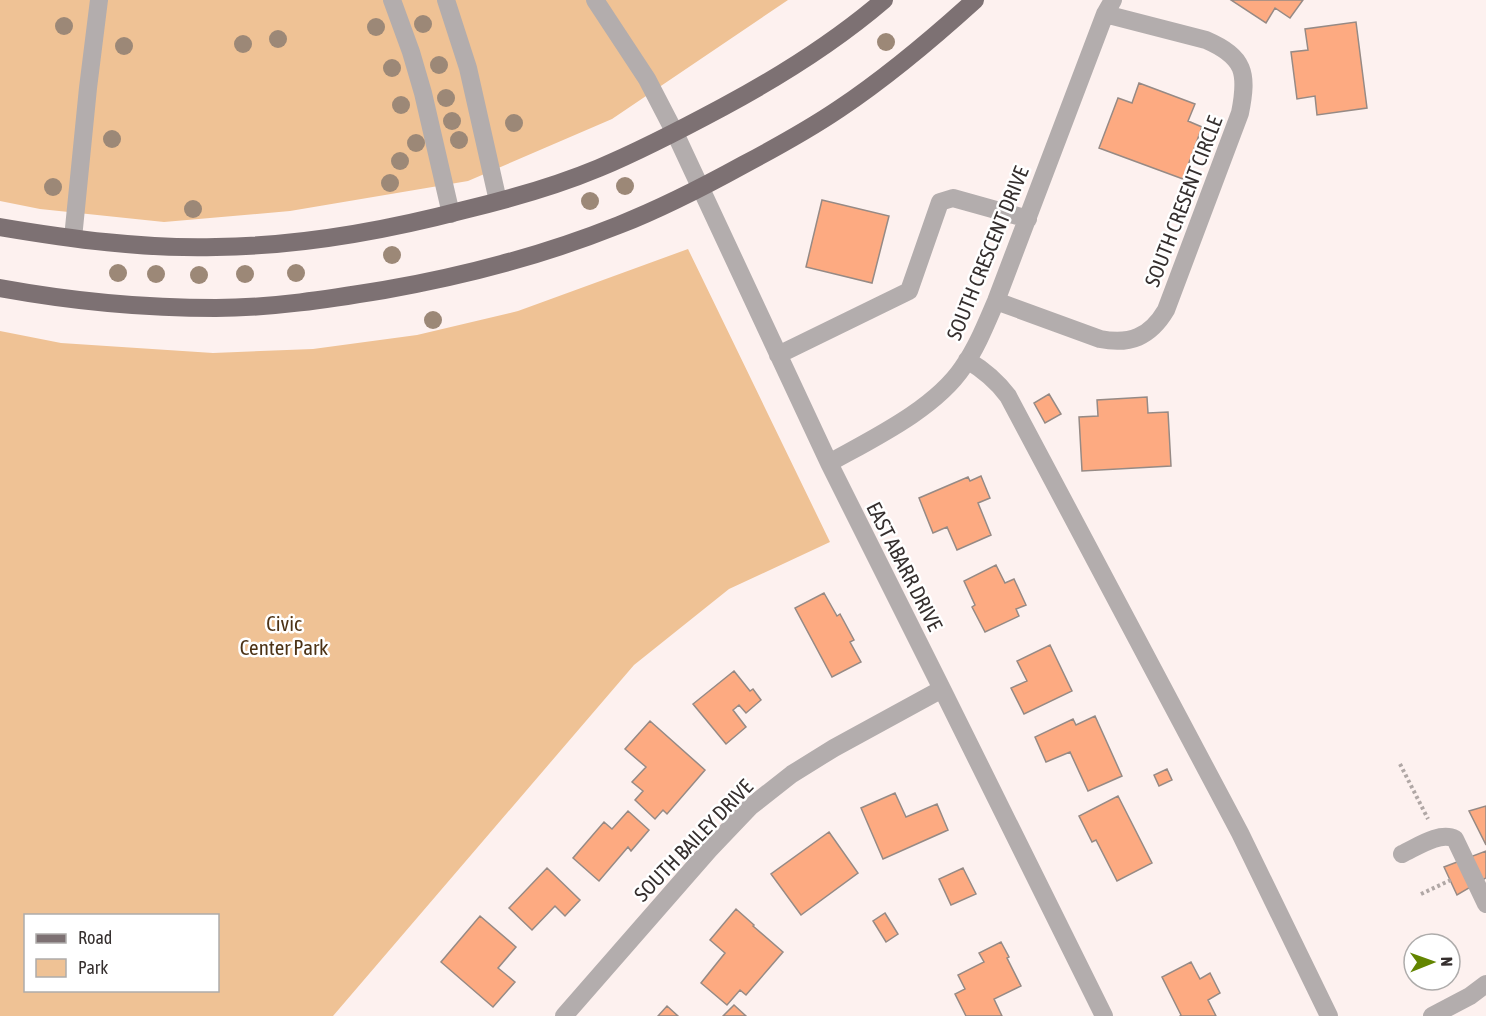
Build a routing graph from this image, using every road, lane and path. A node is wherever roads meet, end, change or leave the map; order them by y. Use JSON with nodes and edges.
{"nodes":[{"id":1,"x":99,"y":0,"type":"edge"},
{"id":2,"x":392,"y":0,"type":"edge"},
{"id":3,"x":446,"y":0,"type":"edge"},
{"id":4,"x":595,"y":0,"type":"edge"},
{"id":5,"x":884,"y":0,"type":"edge"},
{"id":6,"x":975,"y":0,"type":"edge"},
{"id":7,"x":1109,"y":7,"type":"edge"},
{"id":8,"x":675,"y":133,"type":"junction"},
{"id":9,"x":701,"y":188,"type":"junction"},
{"id":10,"x":498,"y":201,"type":"junction"},
{"id":11,"x":451,"y":214,"type":"junction"},
{"id":12,"x":1028,"y":219,"type":"junction"},
{"id":13,"x":0,"y":226,"type":"edge"},
{"id":14,"x":73,"y":238,"type":"junction"},
{"id":15,"x":0,"y":288,"type":"edge"},
{"id":16,"x":996,"y":301,"type":"junction"},
{"id":17,"x":778,"y":355,"type":"junction"},
{"id":18,"x":967,"y":360,"type":"junction"},
{"id":19,"x":829,"y":463,"type":"junction"},
{"id":20,"x":942,"y":689,"type":"junction"},
{"id":21,"x":1400,"y":765,"type":"dead end"},
{"id":22,"x":1436,"y":819,"type":"dead end"},
{"id":23,"x":1402,"y":854,"type":"dead end"},
{"id":24,"x":1486,"y":904,"type":"edge"},
{"id":25,"x":1486,"y":984,"type":"edge"},
{"id":26,"x":564,"y":1016,"type":"edge"},
{"id":27,"x":1104,"y":1016,"type":"edge"},
{"id":28,"x":1329,"y":1016,"type":"edge"},
{"id":29,"x":1432,"y":1016,"type":"edge"}],
"edges":[{"from":1,"to":14,"type":"street"},
{"from":2,"to":11,"type":"street"},
{"from":3,"to":10,"type":"street"},
{"from":4,"to":8,"type":"street","name":"EAST ABARR DRIVE"},
{"from":5,"to":8,"type":"main road"},
{"from":6,"to":9,"type":"main road"},
{"from":7,"to":12,"type":"street","name":"SOUTH CRESCENT DRIVE"},
{"from":7,"to":16,"type":"street","name":"SOUTH CRESENT CIRCLE"},
{"from":8,"to":9,"type":"street","name":"EAST ABARR DRIVE"},
{"from":8,"to":10,"type":"main road"},
{"from":9,"to":15,"type":"main road"},
{"from":9,"to":17,"type":"street","name":"EAST ABARR DRIVE"},
{"from":10,"to":11,"type":"main road"},
{"from":11,"to":14,"type":"main road"},
{"from":12,"to":16,"type":"street","name":"SOUTH CRESCENT DRIVE"},
{"from":12,"to":17,"type":"street"},
{"from":13,"to":14,"type":"main road"},
{"from":16,"to":18,"type":"street","name":"SOUTH CRESCENT DRIVE"},
{"from":17,"to":19,"type":"street","name":"EAST ABARR DRIVE"},
{"from":18,"to":19,"type":"street","name":"SOUTH CRESCENT DRIVE"},
{"from":18,"to":28,"type":"street"},
{"from":19,"to":20,"type":"street","name":"EAST ABARR DRIVE"},
{"from":20,"to":26,"type":"street","name":"SOUTH BAILEY DRIVE"},
{"from":20,"to":27,"type":"street","name":"EAST ABARR DRIVE"},
{"from":21,"to":22,"type":"path"},
{"from":23,"to":24,"type":"street"},
{"from":25,"to":29,"type":"street"}]}
